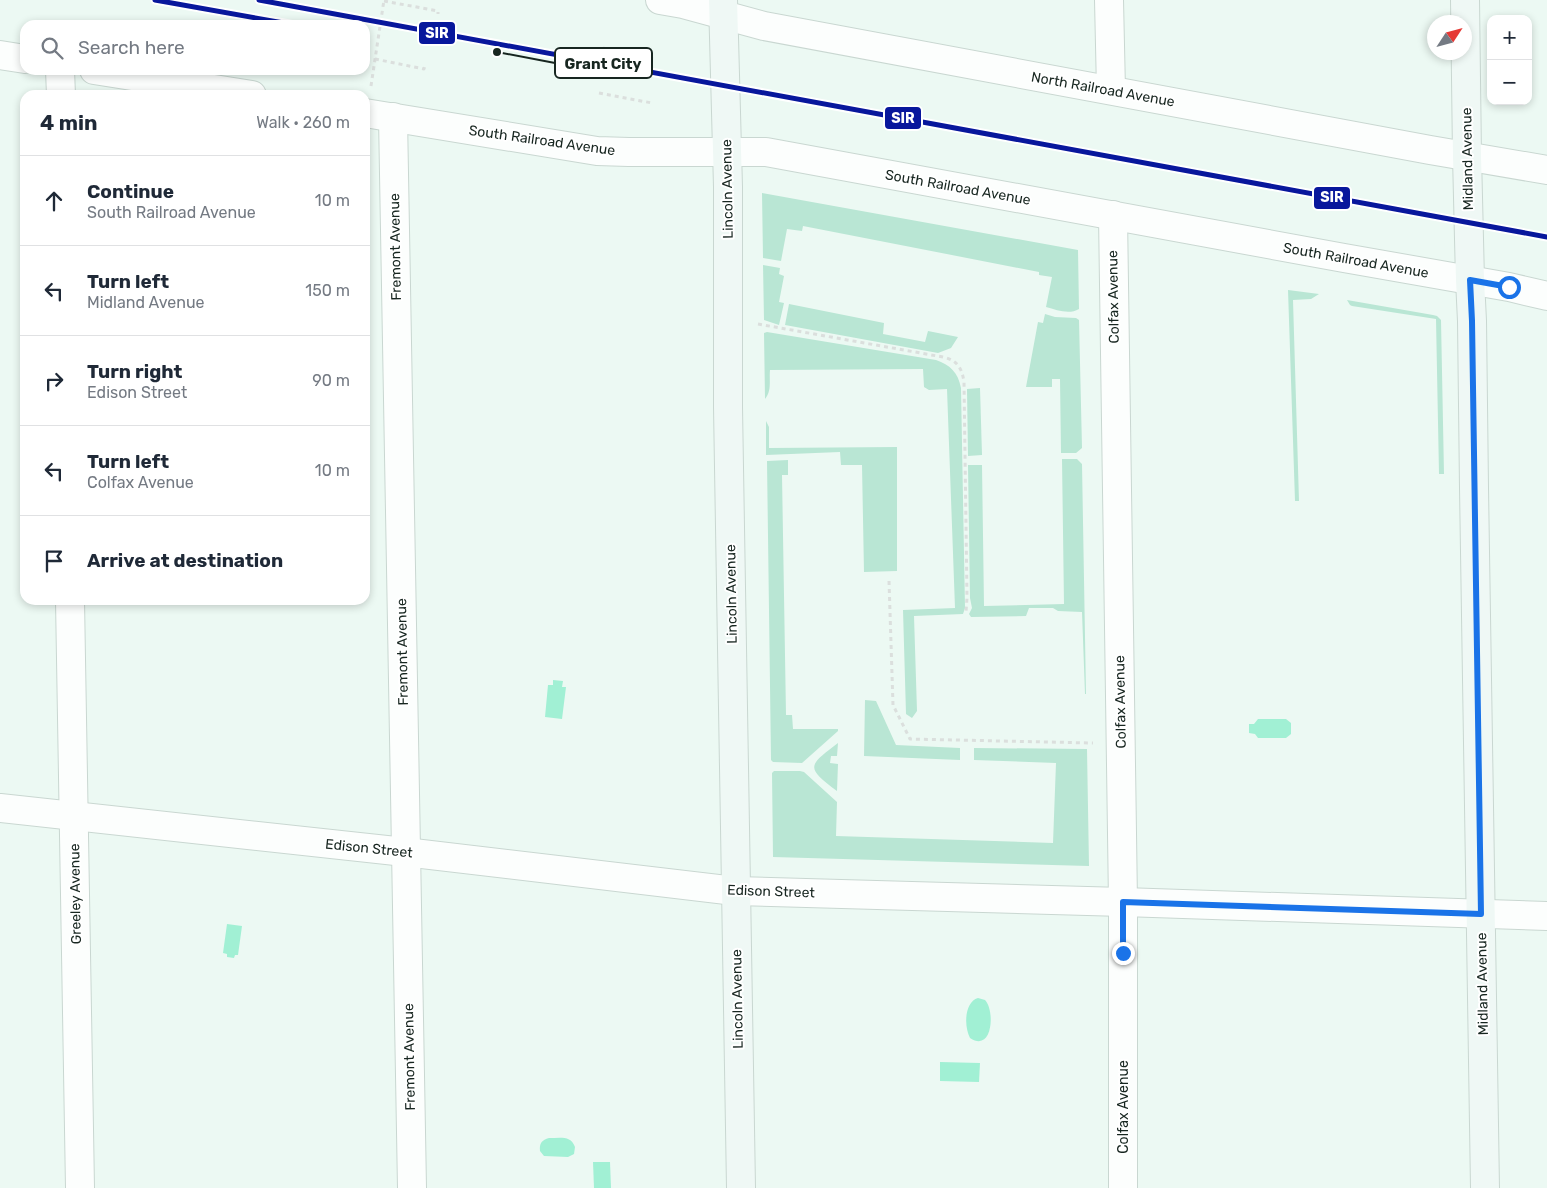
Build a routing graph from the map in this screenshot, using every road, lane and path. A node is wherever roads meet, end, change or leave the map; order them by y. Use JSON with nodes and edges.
{"nodes":[{"id":1,"x":384,"y":0,"type":"edge"},
{"id":2,"x":660,"y":0,"type":"edge"},
{"id":3,"x":1109,"y":0,"type":"edge"},
{"id":4,"x":1465,"y":0,"type":"edge"},
{"id":5,"x":438,"y":14,"type":"dead end"},
{"id":6,"x":723,"y":16,"type":"edge"},
{"id":7,"x":603,"y":48,"type":"dead end"},
{"id":8,"x":0,"y":55,"type":"edge"},
{"id":9,"x":20,"y":58,"type":"edge"},
{"id":10,"x":375,"y":59,"type":"junction"},
{"id":11,"x":653,"y":59,"type":"dead end"},
{"id":12,"x":424,"y":65,"type":"dead end"},
{"id":13,"x":60,"y":75,"type":"edge"},
{"id":14,"x":126,"y":75,"type":"edge"},
{"id":15,"x":371,"y":84,"type":"dead end"},
{"id":16,"x":61,"y":90,"type":"edge"},
{"id":17,"x":220,"y":90,"type":"edge"},
{"id":18,"x":1111,"y":90,"type":"junction"},
{"id":19,"x":599,"y":93,"type":"dead end"},
{"id":20,"x":652,"y":103,"type":"dead end"},
{"id":21,"x":370,"y":113,"type":"edge"},
{"id":22,"x":393,"y":117,"type":"junction"},
{"id":23,"x":726,"y":140,"type":"junction"},
{"id":24,"x":1467,"y":156,"type":"junction"},
{"id":25,"x":1547,"y":170,"type":"edge"},
{"id":26,"x":1113,"y":215,"type":"junction"},
{"id":27,"x":1470,"y":280,"type":"junction"},
{"id":28,"x":1547,"y":296,"type":"edge"},
{"id":29,"x":758,"y":324,"type":"dead end"},
{"id":30,"x":889,"y":580,"type":"dead end"},
{"id":31,"x":70,"y":605,"type":"edge"},
{"id":32,"x":966,"y":612,"type":"dead end"},
{"id":33,"x":1093,"y":743,"type":"dead end"},
{"id":34,"x":0,"y":808,"type":"edge"},
{"id":35,"x":73,"y":816,"type":"junction"},
{"id":36,"x":406,"y":852,"type":"junction"},
{"id":37,"x":736,"y":891,"type":"junction"},
{"id":38,"x":1123,"y":902,"type":"junction"},
{"id":39,"x":1481,"y":914,"type":"junction"},
{"id":40,"x":1547,"y":916,"type":"edge"},
{"id":41,"x":80,"y":1188,"type":"edge"},
{"id":42,"x":412,"y":1188,"type":"edge"},
{"id":43,"x":741,"y":1188,"type":"edge"},
{"id":44,"x":1123,"y":1188,"type":"edge"},
{"id":45,"x":1485,"y":1188,"type":"edge"}],
"edges":[{"from":1,"to":5,"type":"path"},
{"from":1,"to":10,"type":"path"},
{"from":2,"to":6,"type":"street","name":"North Railroad Avenue"},
{"from":3,"to":18,"type":"street"},
{"from":4,"to":24,"type":"street","name":"Midland Avenue"},
{"from":6,"to":18,"type":"street","name":"North Railroad Avenue"},
{"from":6,"to":23,"type":"street","name":"Lincoln Avenue"},
{"from":7,"to":11,"type":"path"},
{"from":8,"to":9,"type":"street"},
{"from":10,"to":12,"type":"path"},
{"from":10,"to":15,"type":"path"},
{"from":13,"to":16,"type":"street"},
{"from":14,"to":17,"type":"street"},
{"from":18,"to":24,"type":"street","name":"North Railroad Avenue"},
{"from":19,"to":20,"type":"path"},
{"from":21,"to":22,"type":"street","name":"South Railroad Avenue"},
{"from":22,"to":23,"type":"street","name":"South Railroad Avenue"},
{"from":22,"to":36,"type":"street","name":"Fremont Avenue"},
{"from":23,"to":26,"type":"street","name":"South Railroad Avenue"},
{"from":23,"to":37,"type":"street","name":"Lincoln Avenue"},
{"from":24,"to":25,"type":"street","name":"North Railroad Avenue"},
{"from":24,"to":27,"type":"street","name":"Midland Avenue"},
{"from":26,"to":27,"type":"street","name":"South Railroad Avenue"},
{"from":26,"to":38,"type":"street","name":"Colfax Avenue"},
{"from":27,"to":28,"type":"street","name":"South Railroad Avenue"},
{"from":27,"to":39,"type":"street","name":"Midland Avenue"},
{"from":29,"to":32,"type":"path"},
{"from":30,"to":33,"type":"path"},
{"from":31,"to":35,"type":"street","name":"Greeley Avenue"},
{"from":34,"to":35,"type":"street","name":"Edison Street"},
{"from":35,"to":36,"type":"street","name":"Edison Street"},
{"from":35,"to":41,"type":"street","name":"Greeley Avenue"},
{"from":36,"to":37,"type":"street","name":"Edison Street"},
{"from":36,"to":42,"type":"street","name":"Fremont Avenue"},
{"from":37,"to":38,"type":"street","name":"Edison Street"},
{"from":37,"to":43,"type":"street","name":"Lincoln Avenue"},
{"from":38,"to":39,"type":"street","name":"Edison Street"},
{"from":38,"to":44,"type":"street","name":"Colfax Avenue"},
{"from":39,"to":40,"type":"street","name":"Edison Street"},
{"from":39,"to":45,"type":"street","name":"Midland Avenue"}]}
